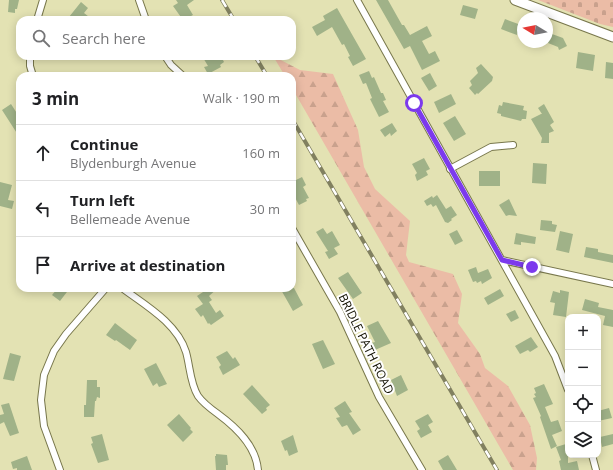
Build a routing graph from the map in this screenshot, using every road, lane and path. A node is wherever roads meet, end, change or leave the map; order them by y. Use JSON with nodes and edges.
{"nodes":[{"id":1,"x":43,"y":0,"type":"edge"},
{"id":2,"x":139,"y":0,"type":"edge"},
{"id":3,"x":357,"y":0,"type":"edge"},
{"id":4,"x":515,"y":0,"type":"edge"},
{"id":5,"x":38,"y":16,"type":"edge"},
{"id":6,"x":145,"y":16,"type":"edge"},
{"id":7,"x":613,"y":37,"type":"edge"},
{"id":8,"x":30,"y":60,"type":"edge"},
{"id":9,"x":168,"y":60,"type":"edge"},
{"id":10,"x":32,"y":72,"type":"edge"},
{"id":11,"x":178,"y":72,"type":"edge"},
{"id":12,"x":513,"y":145,"type":"dead end"},
{"id":13,"x":450,"y":168,"type":"junction"},
{"id":14,"x":296,"y":235,"type":"edge"},
{"id":15,"x":502,"y":260,"type":"junction"},
{"id":16,"x":613,"y":284,"type":"edge"},
{"id":17,"x":103,"y":292,"type":"edge"},
{"id":18,"x":127,"y":292,"type":"edge"},
{"id":19,"x":566,"y":386,"type":"edge"},
{"id":20,"x":593,"y":458,"type":"edge"},
{"id":21,"x":60,"y":470,"type":"edge"},
{"id":22,"x":258,"y":470,"type":"edge"},
{"id":23,"x":422,"y":470,"type":"edge"},
{"id":24,"x":596,"y":470,"type":"edge"}],
"edges":[{"from":1,"to":5,"type":"street"},
{"from":2,"to":6,"type":"street"},
{"from":3,"to":13,"type":"street"},
{"from":4,"to":7,"type":"street"},
{"from":8,"to":10,"type":"street"},
{"from":9,"to":11,"type":"street"},
{"from":12,"to":13,"type":"street"},
{"from":13,"to":15,"type":"street"},
{"from":14,"to":23,"type":"street","name":"BRIDLE PATH ROAD"},
{"from":15,"to":16,"type":"street"},
{"from":15,"to":19,"type":"street"},
{"from":17,"to":21,"type":"street"},
{"from":18,"to":22,"type":"street"},
{"from":20,"to":24,"type":"street"}]}
